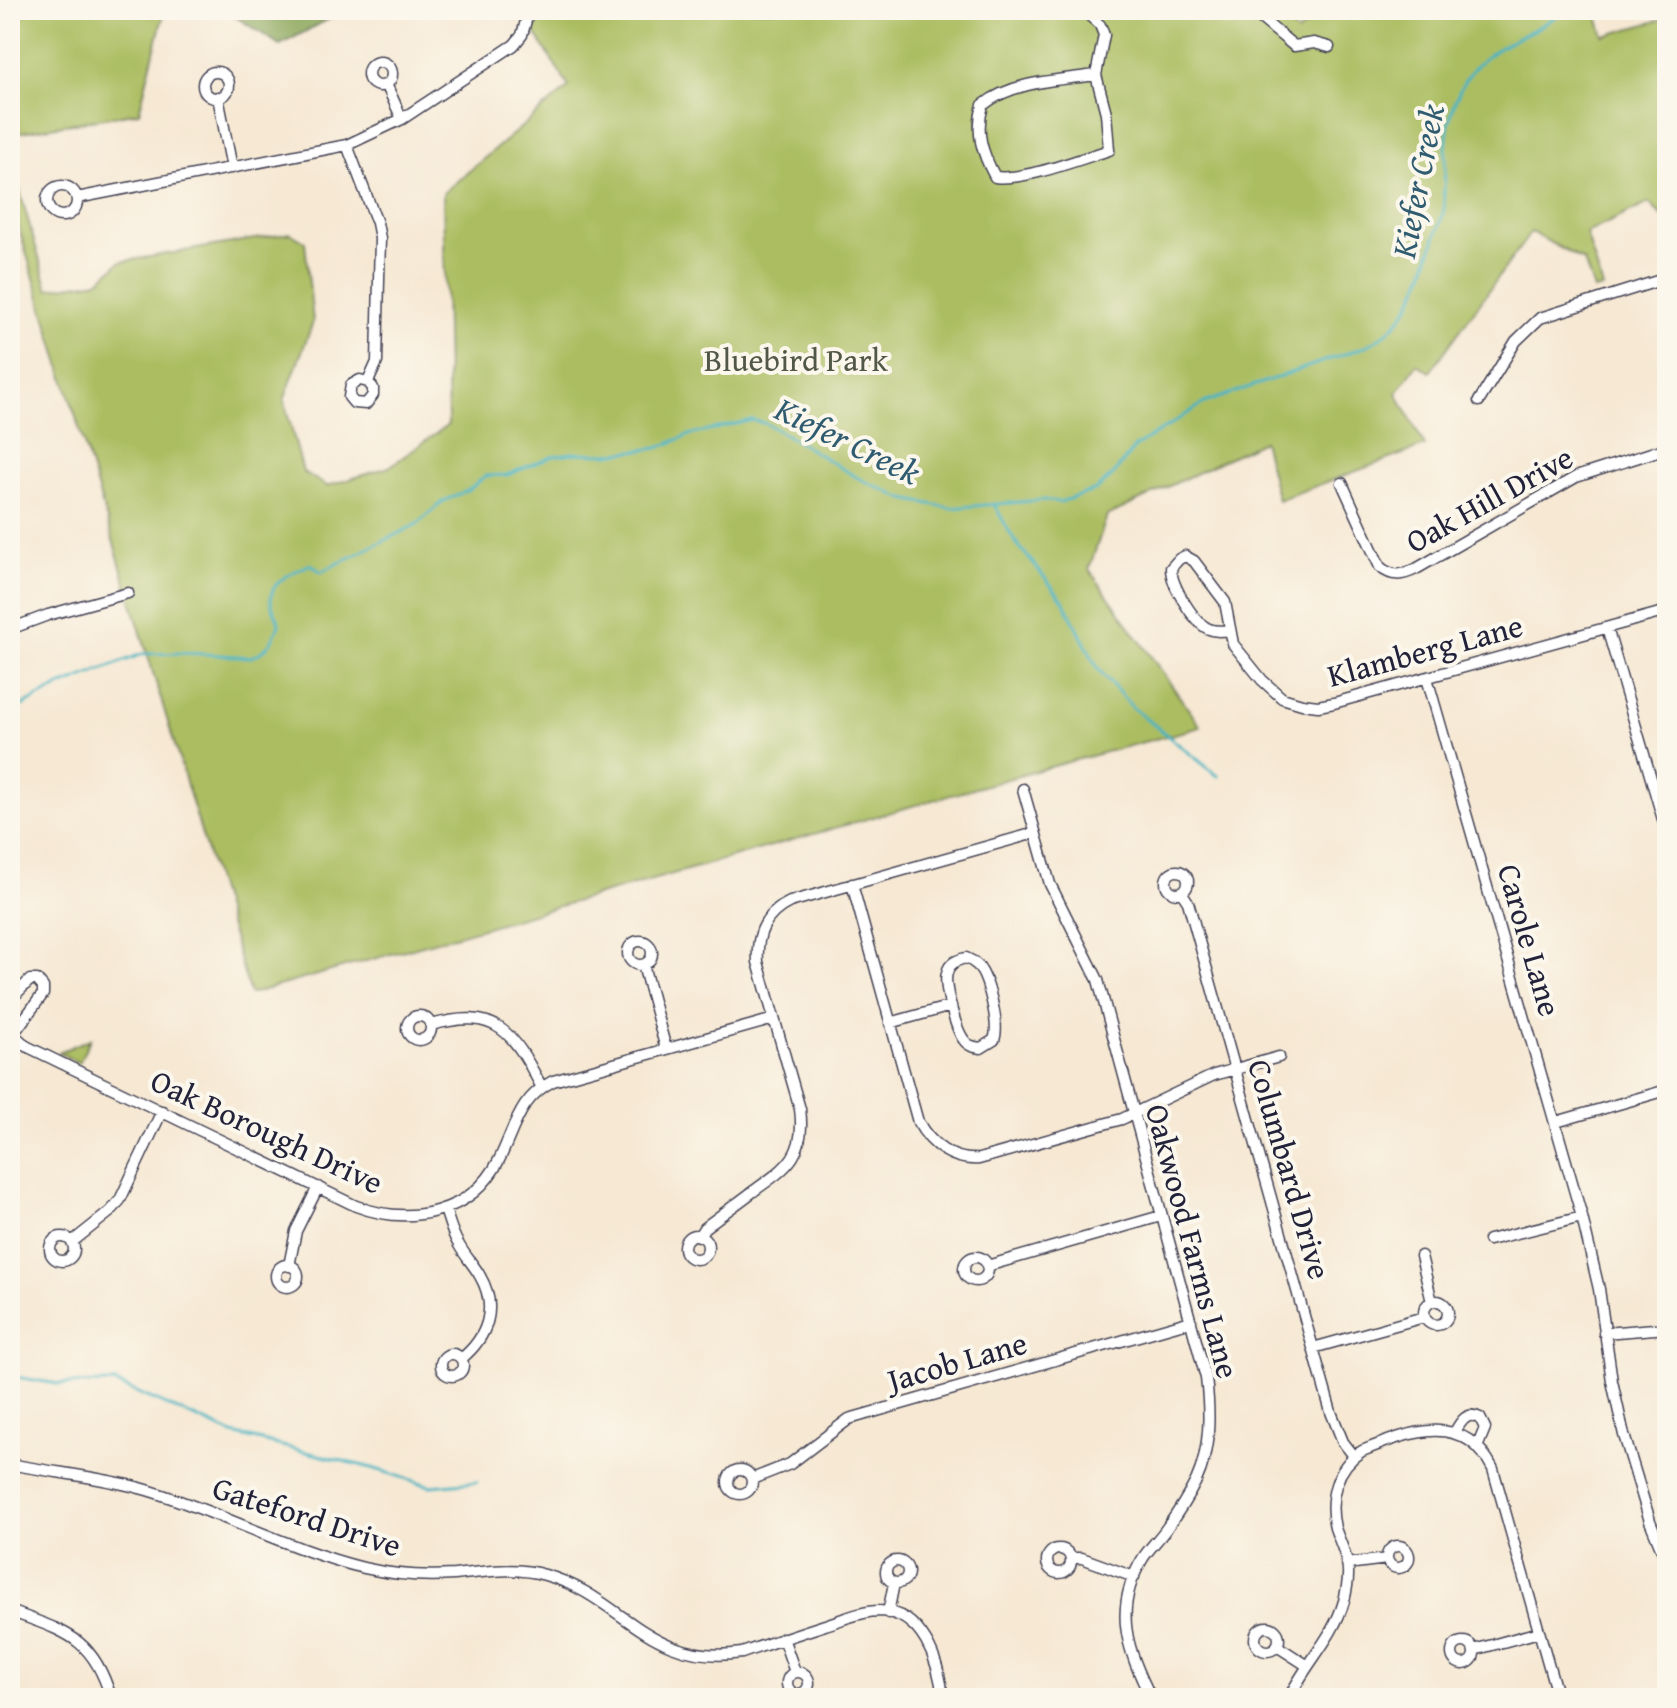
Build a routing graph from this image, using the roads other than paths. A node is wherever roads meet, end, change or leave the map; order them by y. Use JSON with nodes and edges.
{"nodes":[{"id":1,"x":529,"y":10,"type":"edge"},
{"id":2,"x":1083,"y":10,"type":"edge"},
{"id":3,"x":1251,"y":10,"type":"edge"},
{"id":4,"x":1329,"y":47,"type":"dead end"},
{"id":5,"x":1096,"y":75,"type":"junction"},
{"id":6,"x":386,"y":84,"type":"dead end"},
{"id":7,"x":218,"y":97,"type":"dead end"},
{"id":8,"x":402,"y":119,"type":"junction"},
{"id":9,"x":347,"y":145,"type":"junction"},
{"id":10,"x":232,"y":168,"type":"junction"},
{"id":11,"x":77,"y":198,"type":"dead end"},
{"id":12,"x":1667,"y":278,"type":"edge"},
{"id":13,"x":368,"y":382,"type":"junction"},
{"id":14,"x":1479,"y":401,"type":"dead end"},
{"id":15,"x":1667,"y":448,"type":"edge"},
{"id":16,"x":1342,"y":483,"type":"dead end"},
{"id":17,"x":128,"y":593,"type":"dead end"},
{"id":18,"x":1667,"y":611,"type":"edge"},
{"id":19,"x":1607,"y":628,"type":"junction"},
{"id":20,"x":10,"y":629,"type":"edge"},
{"id":21,"x":1229,"y":630,"type":"junction"},
{"id":22,"x":1427,"y":678,"type":"junction"},
{"id":23,"x":1023,"y":789,"type":"dead end"},
{"id":24,"x":1035,"y":833,"type":"junction"},
{"id":25,"x":1667,"y":833,"type":"edge"},
{"id":26,"x":852,"y":884,"type":"junction"},
{"id":27,"x":1182,"y":893,"type":"dead end"},
{"id":28,"x":643,"y":965,"type":"dead end"},
{"id":29,"x":10,"y":1000,"type":"edge"},
{"id":30,"x":951,"y":1006,"type":"junction"},
{"id":31,"x":774,"y":1019,"type":"junction"},
{"id":32,"x":890,"y":1023,"type":"junction"},
{"id":33,"x":431,"y":1025,"type":"dead end"},
{"id":34,"x":12,"y":1033,"type":"edge"},
{"id":35,"x":666,"y":1049,"type":"junction"},
{"id":36,"x":1279,"y":1057,"type":"dead end"},
{"id":37,"x":1235,"y":1069,"type":"junction"},
{"id":38,"x":541,"y":1086,"type":"junction"},
{"id":39,"x":1667,"y":1090,"type":"edge"},
{"id":40,"x":162,"y":1111,"type":"junction"},
{"id":41,"x":1133,"y":1115,"type":"junction"},
{"id":42,"x":1556,"y":1122,"type":"junction"},
{"id":43,"x":318,"y":1187,"type":"junction"},
{"id":44,"x":445,"y":1209,"type":"junction"},
{"id":45,"x":1161,"y":1216,"type":"junction"},
{"id":46,"x":1582,"y":1217,"type":"junction"},
{"id":47,"x":699,"y":1236,"type":"dead end"},
{"id":48,"x":1489,"y":1240,"type":"dead end"},
{"id":49,"x":72,"y":1242,"type":"dead end"},
{"id":50,"x":1421,"y":1256,"type":"dead end"},
{"id":51,"x":289,"y":1266,"type":"dead end"},
{"id":52,"x":987,"y":1266,"type":"dead end"},
{"id":53,"x":1432,"y":1302,"type":"junction"},
{"id":54,"x":1424,"y":1317,"type":"junction"},
{"id":55,"x":1191,"y":1321,"type":"junction"},
{"id":56,"x":1667,"y":1328,"type":"edge"},
{"id":57,"x":1604,"y":1333,"type":"junction"},
{"id":58,"x":1313,"y":1348,"type":"junction"},
{"id":59,"x":461,"y":1359,"type":"dead end"},
{"id":60,"x":1455,"y":1432,"type":"junction"},
{"id":61,"x":1478,"y":1445,"type":"junction"},
{"id":62,"x":1354,"y":1456,"type":"junction"},
{"id":63,"x":10,"y":1464,"type":"edge"},
{"id":64,"x":752,"y":1479,"type":"dead end"},
{"id":65,"x":1071,"y":1558,"type":"dead end"},
{"id":66,"x":1387,"y":1559,"type":"dead end"},
{"id":67,"x":1667,"y":1562,"type":"edge"},
{"id":68,"x":1347,"y":1564,"type":"junction"},
{"id":69,"x":1134,"y":1577,"type":"junction"},
{"id":70,"x":894,"y":1583,"type":"dead end"},
{"id":71,"x":10,"y":1611,"type":"edge"},
{"id":72,"x":888,"y":1613,"type":"junction"},
{"id":73,"x":1539,"y":1632,"type":"junction"},
{"id":74,"x":783,"y":1638,"type":"junction"},
{"id":75,"x":1277,"y":1646,"type":"dead end"},
{"id":76,"x":1474,"y":1650,"type":"dead end"},
{"id":77,"x":1308,"y":1666,"type":"junction"},
{"id":78,"x":795,"y":1672,"type":"dead end"},
{"id":79,"x":111,"y":1698,"type":"edge"},
{"id":80,"x":516,"y":1698,"type":"edge"},
{"id":81,"x":534,"y":1698,"type":"edge"},
{"id":82,"x":943,"y":1698,"type":"edge"},
{"id":83,"x":1151,"y":1698,"type":"edge"},
{"id":84,"x":1289,"y":1698,"type":"edge"},
{"id":85,"x":1558,"y":1698,"type":"edge"}],
"edges":[{"from":1,"to":8,"type":"street"},
{"from":2,"to":5,"type":"street"},
{"from":3,"to":4,"type":"street"},
{"from":5,"to":5,"type":"street"},
{"from":6,"to":8,"type":"street"},
{"from":7,"to":10,"type":"street"},
{"from":8,"to":9,"type":"street"},
{"from":9,"to":10,"type":"street"},
{"from":9,"to":13,"type":"street"},
{"from":10,"to":11,"type":"street"},
{"from":12,"to":14,"type":"street"},
{"from":13,"to":13,"type":"street"},
{"from":15,"to":16,"type":"street","name":"Oak Hill Drive"},
{"from":17,"to":20,"type":"street"},
{"from":18,"to":19,"type":"street","name":"Klamberg Lane"},
{"from":19,"to":22,"type":"street","name":"Klamberg Lane"},
{"from":19,"to":25,"type":"street"},
{"from":21,"to":21,"type":"street","name":"Klamberg Lane"},
{"from":21,"to":22,"type":"street","name":"Klamberg Lane"},
{"from":22,"to":42,"type":"street","name":"Carole Lane"},
{"from":23,"to":24,"type":"street","name":"Oakwood Farms Lane"},
{"from":24,"to":26,"type":"street"},
{"from":24,"to":41,"type":"street","name":"Oakwood Farms Lane"},
{"from":26,"to":31,"type":"street"},
{"from":26,"to":32,"type":"street"},
{"from":27,"to":37,"type":"street","name":"Columbard Drive"},
{"from":28,"to":35,"type":"street"},
{"from":29,"to":34,"type":"street","name":"Oak Borough Drive"},
{"from":30,"to":30,"type":"street"},
{"from":30,"to":32,"type":"street"},
{"from":31,"to":35,"type":"street"},
{"from":31,"to":47,"type":"street"},
{"from":32,"to":41,"type":"street"},
{"from":33,"to":38,"type":"street"},
{"from":34,"to":40,"type":"street","name":"Oak Borough Drive"},
{"from":35,"to":38,"type":"street"},
{"from":36,"to":37,"type":"street"},
{"from":37,"to":41,"type":"street"},
{"from":37,"to":58,"type":"street","name":"Columbard Drive"},
{"from":38,"to":44,"type":"street","name":"Oak Borough Drive"},
{"from":39,"to":42,"type":"street"},
{"from":40,"to":43,"type":"street","name":"Oak Borough Drive"},
{"from":40,"to":49,"type":"street"},
{"from":41,"to":45,"type":"street","name":"Oakwood Farms Lane"},
{"from":42,"to":46,"type":"street","name":"Carole Lane"},
{"from":43,"to":44,"type":"street","name":"Oak Borough Drive"},
{"from":43,"to":51,"type":"street"},
{"from":44,"to":59,"type":"street"},
{"from":45,"to":52,"type":"street"},
{"from":45,"to":55,"type":"street","name":"Oakwood Farms Lane"},
{"from":46,"to":48,"type":"street"},
{"from":46,"to":57,"type":"street","name":"Carole Lane"},
{"from":50,"to":53,"type":"street"},
{"from":53,"to":54,"type":"street"},
{"from":53,"to":54,"type":"street"},
{"from":54,"to":58,"type":"street"},
{"from":55,"to":64,"type":"street","name":"Jacob Lane"},
{"from":55,"to":69,"type":"street","name":"Oakwood Farms Lane"},
{"from":56,"to":57,"type":"street"},
{"from":57,"to":67,"type":"street","name":"Carole Lane"},
{"from":58,"to":62,"type":"street","name":"Columbard Drive"},
{"from":60,"to":61,"type":"street"},
{"from":60,"to":61,"type":"street"},
{"from":60,"to":62,"type":"street"},
{"from":61,"to":73,"type":"street"},
{"from":62,"to":68,"type":"street"},
{"from":63,"to":74,"type":"street","name":"Gateford Drive"},
{"from":65,"to":69,"type":"street"},
{"from":66,"to":68,"type":"street"},
{"from":68,"to":77,"type":"street"},
{"from":69,"to":83,"type":"street","name":"Oakwood Farms Lane"},
{"from":70,"to":72,"type":"street"},
{"from":71,"to":79,"type":"street"},
{"from":72,"to":74,"type":"street","name":"Gateford Drive"},
{"from":72,"to":82,"type":"street"},
{"from":73,"to":76,"type":"street"},
{"from":73,"to":85,"type":"street"},
{"from":74,"to":78,"type":"street"},
{"from":75,"to":77,"type":"street"},
{"from":77,"to":84,"type":"street"},
{"from":80,"to":81,"type":"street"}]}
